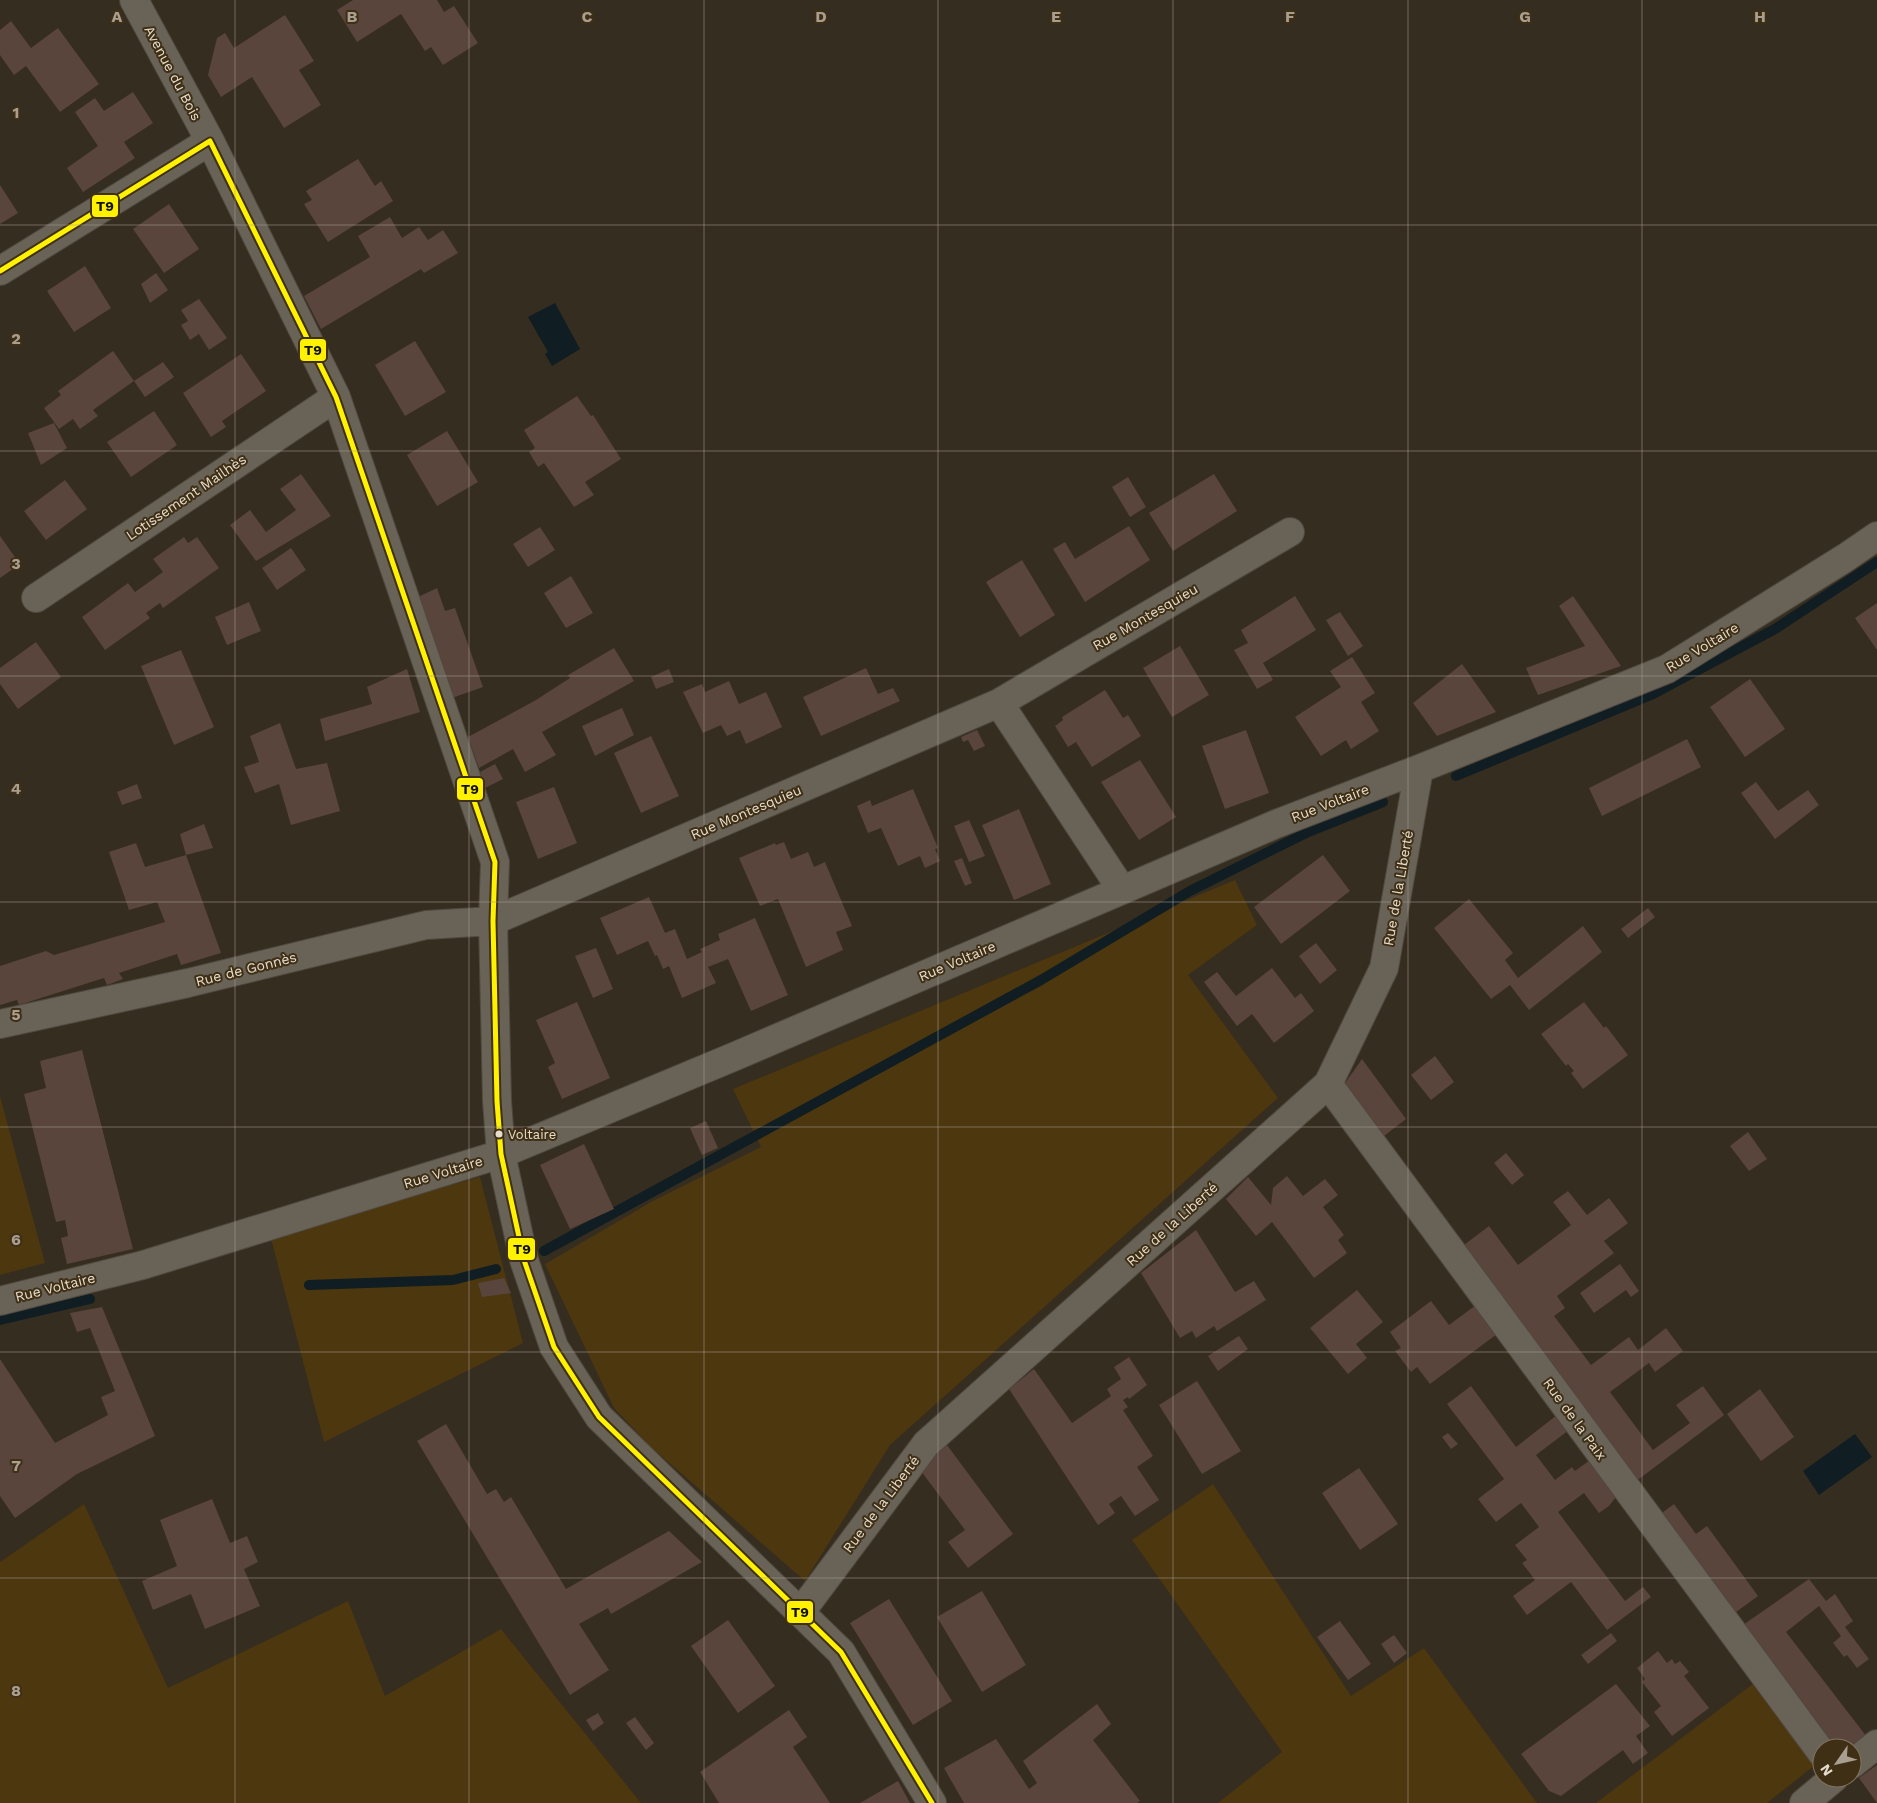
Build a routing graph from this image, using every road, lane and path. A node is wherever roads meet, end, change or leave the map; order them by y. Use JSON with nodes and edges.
{"nodes":[{"id":1,"x":134,"y":0,"type":"edge"},
{"id":2,"x":210,"y":142,"type":"junction"},
{"id":3,"x":0,"y":271,"type":"edge"},
{"id":4,"x":336,"y":396,"type":"junction"},
{"id":5,"x":1290,"y":532,"type":"dead end"},
{"id":6,"x":1877,"y":536,"type":"edge"},
{"id":7,"x":36,"y":598,"type":"dead end"},
{"id":8,"x":1000,"y":702,"type":"junction"},
{"id":9,"x":1419,"y":769,"type":"junction"},
{"id":10,"x":1122,"y":890,"type":"junction"},
{"id":11,"x":493,"y":921,"type":"junction"},
{"id":12,"x":0,"y":1024,"type":"edge"},
{"id":13,"x":1328,"y":1084,"type":"junction"},
{"id":14,"x":501,"y":1154,"type":"junction"},
{"id":15,"x":0,"y":1301,"type":"edge"},
{"id":16,"x":800,"y":1613,"type":"junction"},
{"id":17,"x":1812,"y":1739,"type":"edge"},
{"id":18,"x":1877,"y":1744,"type":"edge"},
{"id":19,"x":1862,"y":1756,"type":"edge"},
{"id":20,"x":1822,"y":1788,"type":"edge"},
{"id":21,"x":932,"y":1803,"type":"edge"},
{"id":22,"x":1804,"y":1803,"type":"edge"}],
"edges":[{"from":1,"to":2,"type":"street","name":"Avenue du Bois"},
{"from":2,"to":3,"type":"street"},
{"from":2,"to":4,"type":"street","name":"Avenue du Bois"},
{"from":4,"to":7,"type":"street","name":"Lotissement Mailhès"},
{"from":4,"to":11,"type":"street","name":"Avenue du Bois"},
{"from":5,"to":8,"type":"street","name":"Rue Montesquieu"},
{"from":6,"to":9,"type":"street","name":"Rue Voltaire"},
{"from":8,"to":10,"type":"street"},
{"from":8,"to":11,"type":"street","name":"Rue Montesquieu"},
{"from":9,"to":10,"type":"street","name":"Rue Voltaire"},
{"from":9,"to":13,"type":"street","name":"Rue de la Liberté"},
{"from":10,"to":14,"type":"street","name":"Rue Voltaire"},
{"from":11,"to":12,"type":"street","name":"Rue de Gonnès"},
{"from":11,"to":14,"type":"street","name":"Avenue du Bois"},
{"from":13,"to":16,"type":"street","name":"Rue de la Liberté"},
{"from":13,"to":17,"type":"street","name":"Rue de la Paix"},
{"from":14,"to":15,"type":"street","name":"Rue Voltaire"},
{"from":14,"to":16,"type":"street","name":"Avenue du Bois"},
{"from":16,"to":21,"type":"street","name":"Avenue du Bois"},
{"from":18,"to":19,"type":"street"},
{"from":20,"to":22,"type":"street"}]}
